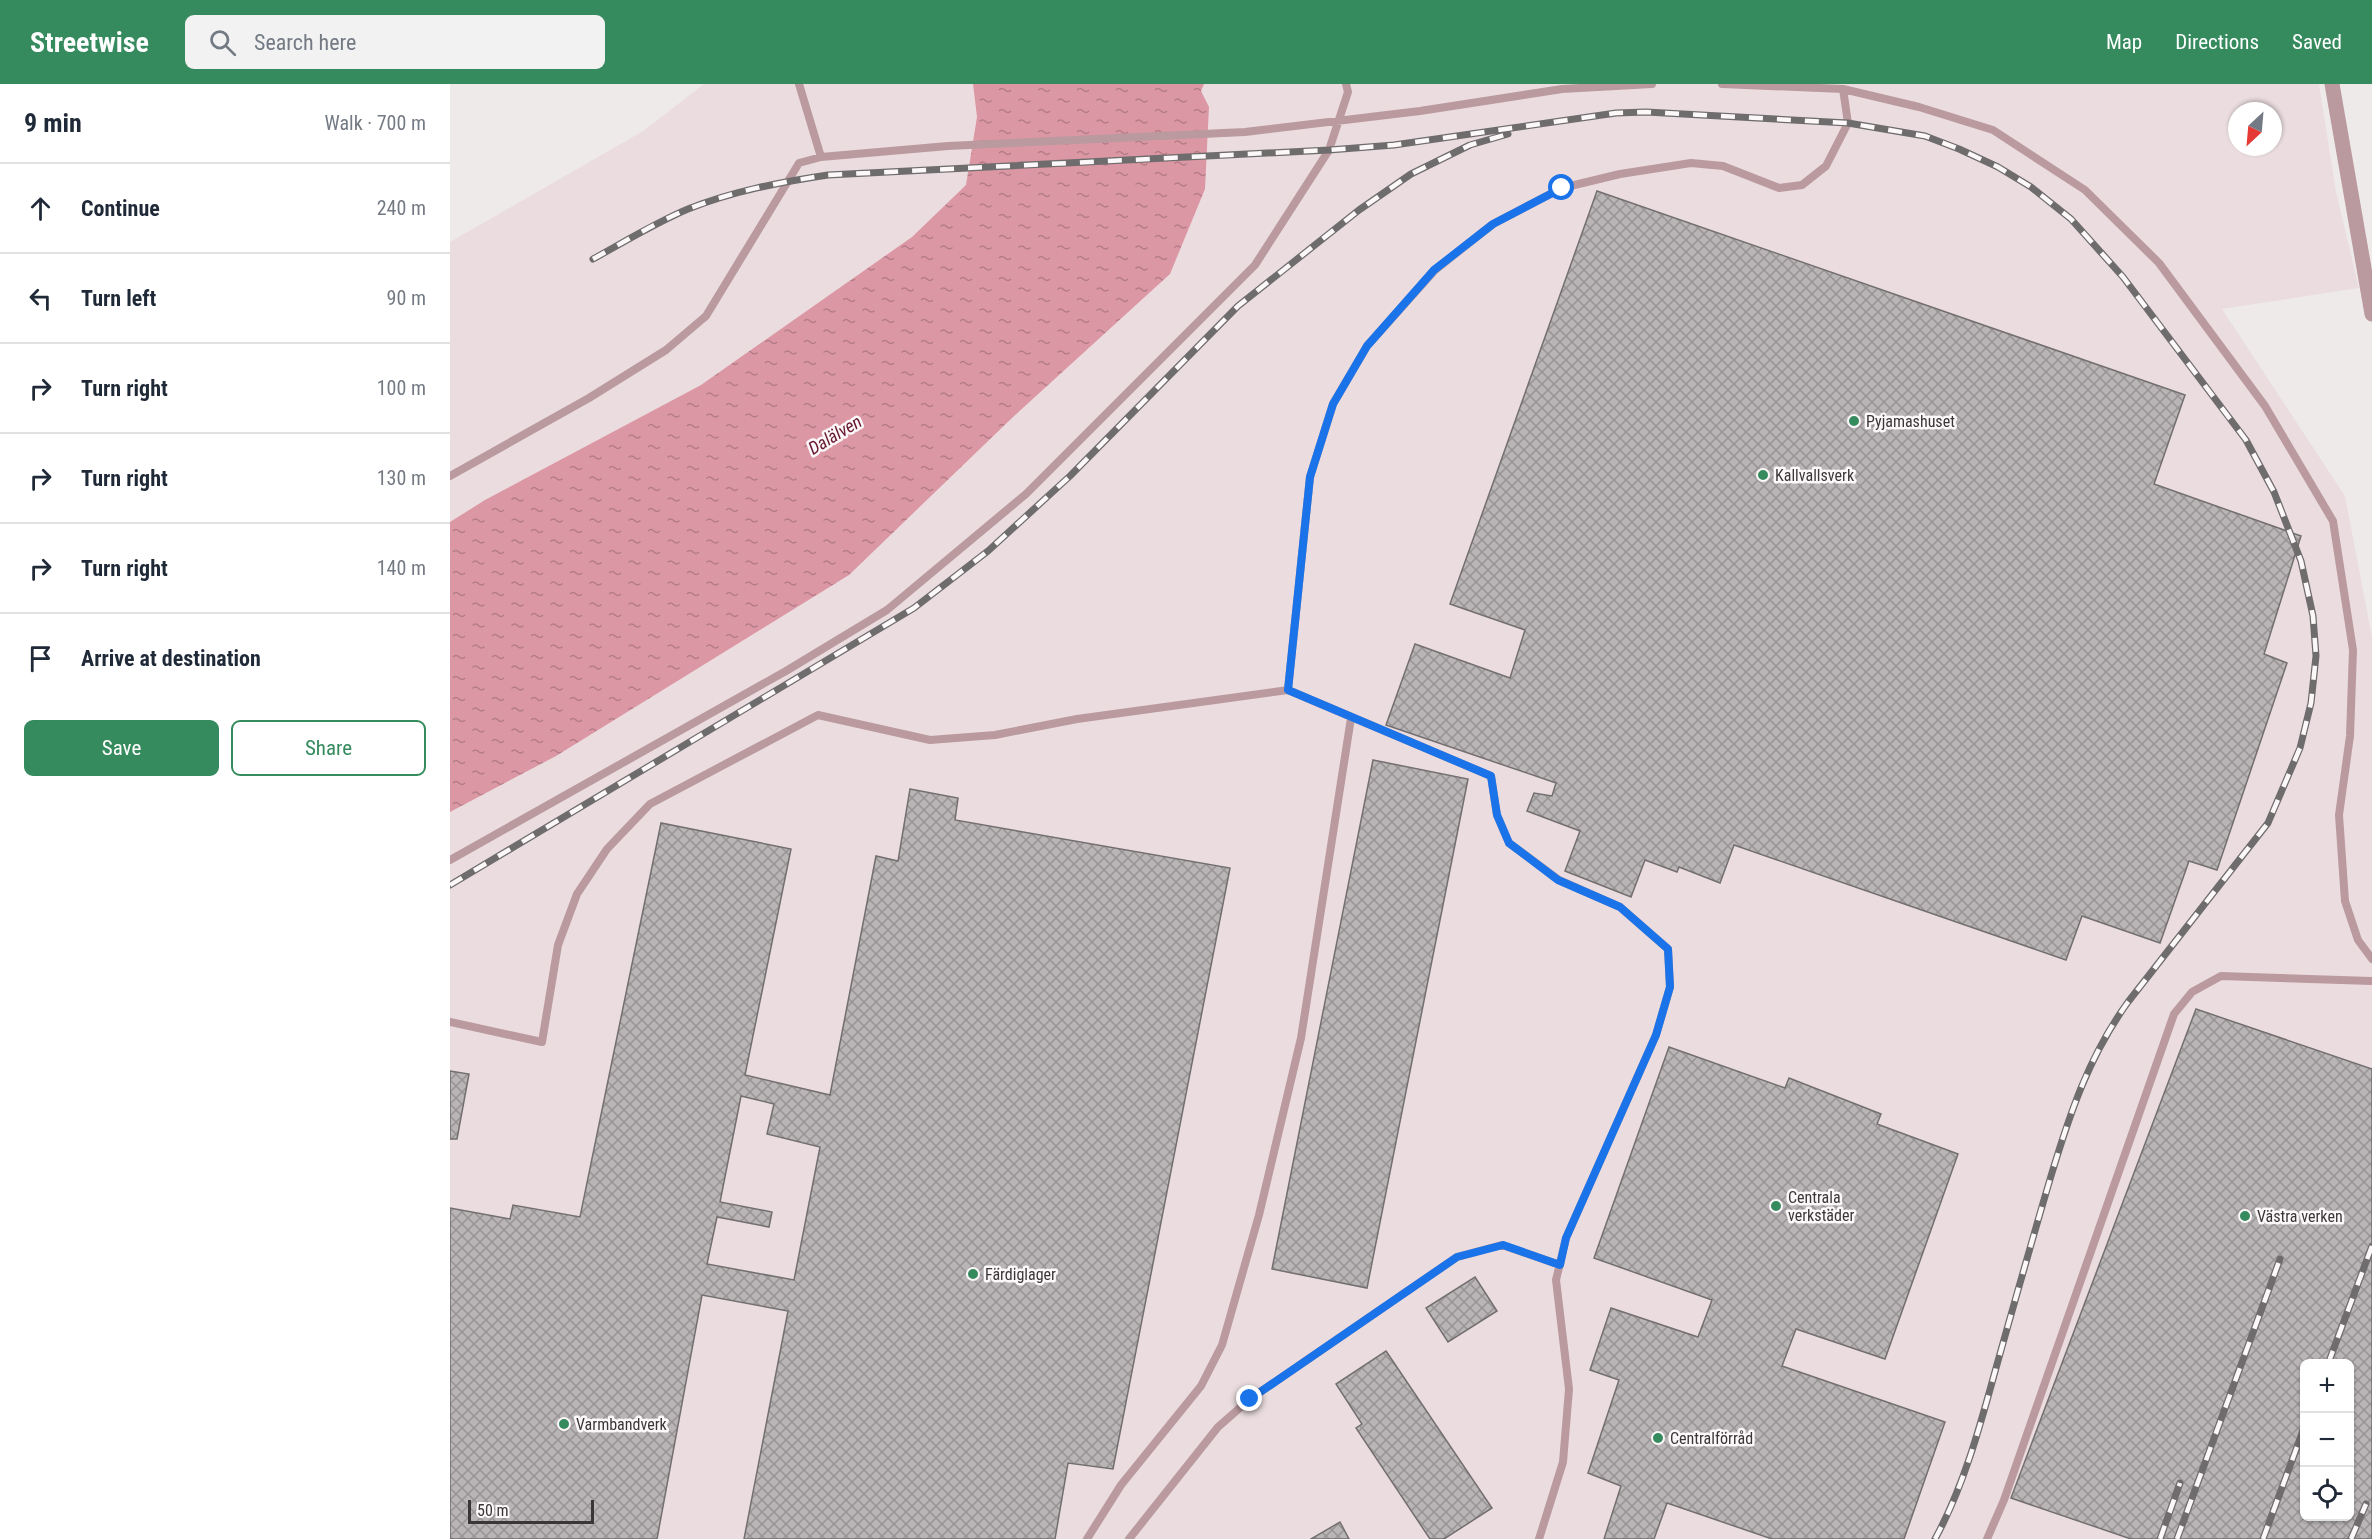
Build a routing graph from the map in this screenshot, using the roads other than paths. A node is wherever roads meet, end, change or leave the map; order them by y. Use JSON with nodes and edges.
{"nodes":[{"id":1,"x":799,"y":84,"type":"edge"},
{"id":2,"x":1346,"y":84,"type":"edge"},
{"id":3,"x":1652,"y":84,"type":"edge"},
{"id":4,"x":1722,"y":84,"type":"edge"},
{"id":5,"x":2332,"y":84,"type":"edge"},
{"id":6,"x":1843,"y":89,"type":"junction"},
{"id":7,"x":1339,"y":122,"type":"junction"},
{"id":8,"x":821,"y":157,"type":"junction"},
{"id":9,"x":2372,"y":314,"type":"edge"},
{"id":10,"x":450,"y":476,"type":"edge"},
{"id":11,"x":1288,"y":690,"type":"junction"},
{"id":12,"x":1351,"y":718,"type":"junction"},
{"id":13,"x":450,"y":860,"type":"edge"},
{"id":14,"x":2372,"y":958,"type":"edge"},
{"id":15,"x":2372,"y":981,"type":"edge"},
{"id":16,"x":450,"y":1022,"type":"edge"},
{"id":17,"x":1560,"y":1265,"type":"junction"},
{"id":18,"x":1087,"y":1539,"type":"edge"},
{"id":19,"x":1129,"y":1539,"type":"edge"},
{"id":20,"x":1539,"y":1539,"type":"edge"},
{"id":21,"x":1987,"y":1539,"type":"edge"}],
"edges":[{"from":1,"to":8,"type":"lane"},
{"from":2,"to":7,"type":"lane"},
{"from":3,"to":7,"type":"lane"},
{"from":4,"to":6,"type":"lane"},
{"from":5,"to":9,"type":"street"},
{"from":6,"to":11,"type":"lane"},
{"from":6,"to":14,"type":"lane"},
{"from":7,"to":8,"type":"lane"},
{"from":7,"to":13,"type":"lane"},
{"from":8,"to":10,"type":"lane"},
{"from":11,"to":12,"type":"lane"},
{"from":11,"to":16,"type":"lane"},
{"from":12,"to":17,"type":"lane"},
{"from":12,"to":18,"type":"lane"},
{"from":15,"to":21,"type":"lane"},
{"from":17,"to":19,"type":"lane"},
{"from":17,"to":20,"type":"lane"}]}
